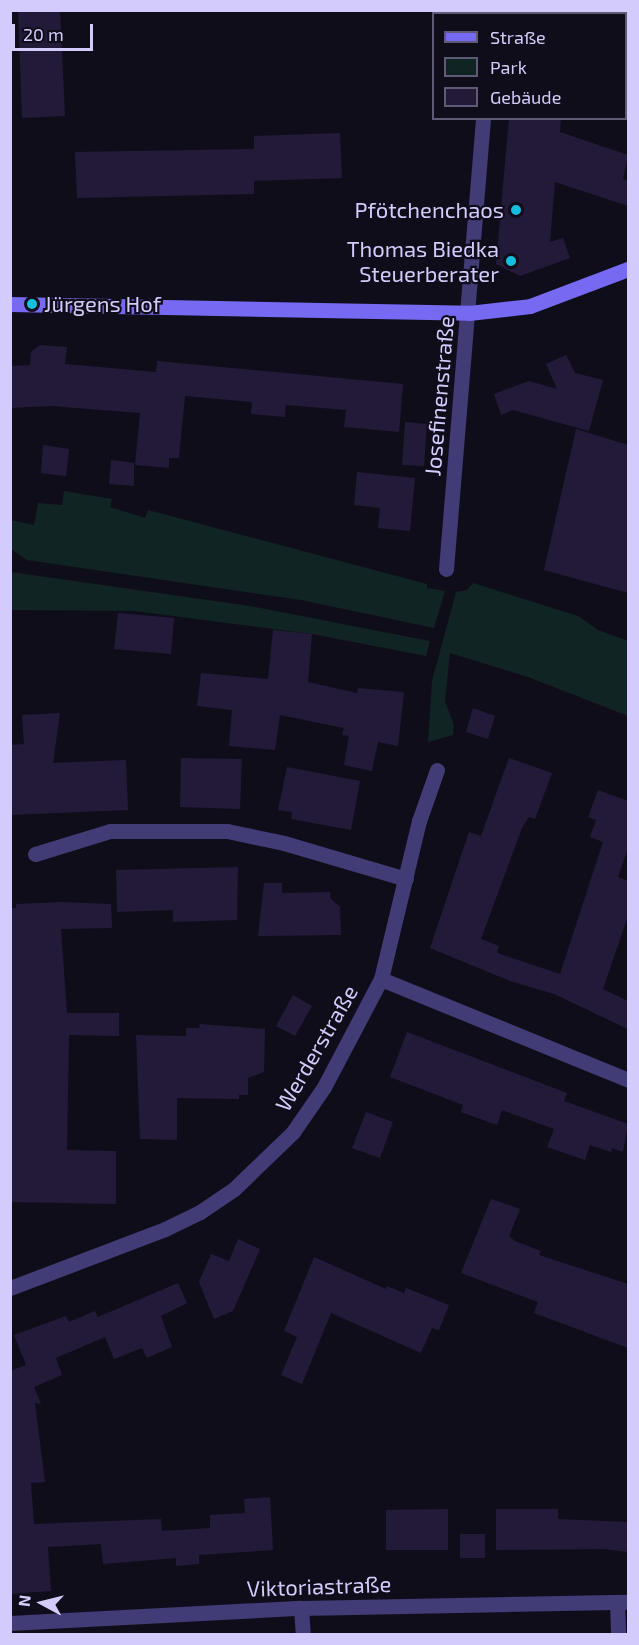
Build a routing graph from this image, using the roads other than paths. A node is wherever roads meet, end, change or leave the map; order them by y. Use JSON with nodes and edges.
{"nodes":[{"id":1,"x":483,"y":120,"type":"edge"},
{"id":2,"x":628,"y":269,"type":"edge"},
{"id":3,"x":10,"y":304,"type":"edge"},
{"id":4,"x":469,"y":313,"type":"junction"},
{"id":5,"x":446,"y":569,"type":"dead end"},
{"id":6,"x":437,"y":770,"type":"dead end"},
{"id":7,"x":35,"y":854,"type":"dead end"},
{"id":8,"x":406,"y":879,"type":"junction"},
{"id":9,"x":381,"y":979,"type":"junction"},
{"id":10,"x":628,"y":1080,"type":"edge"},
{"id":11,"x":10,"y":1288,"type":"edge"},
{"id":12,"x":623,"y":1602,"type":"edge"},
{"id":13,"x":301,"y":1608,"type":"junction"},
{"id":14,"x":10,"y":1623,"type":"edge"},
{"id":15,"x":303,"y":1635,"type":"edge"},
{"id":16,"x":618,"y":1635,"type":"edge"}],
"edges":[{"from":1,"to":4,"type":"street","name":"Josefinenstraße"},
{"from":2,"to":4,"type":"main road"},
{"from":3,"to":4,"type":"main road"},
{"from":4,"to":5,"type":"street","name":"Josefinenstraße"},
{"from":6,"to":8,"type":"street","name":"Werderstraße"},
{"from":7,"to":8,"type":"street"},
{"from":8,"to":9,"type":"street","name":"Werderstraße"},
{"from":9,"to":10,"type":"street"},
{"from":9,"to":11,"type":"street","name":"Werderstraße"},
{"from":12,"to":13,"type":"street","name":"Viktoriastraße"},
{"from":12,"to":16,"type":"street"},
{"from":13,"to":14,"type":"street","name":"Viktoriastraße"},
{"from":13,"to":15,"type":"street"}]}
